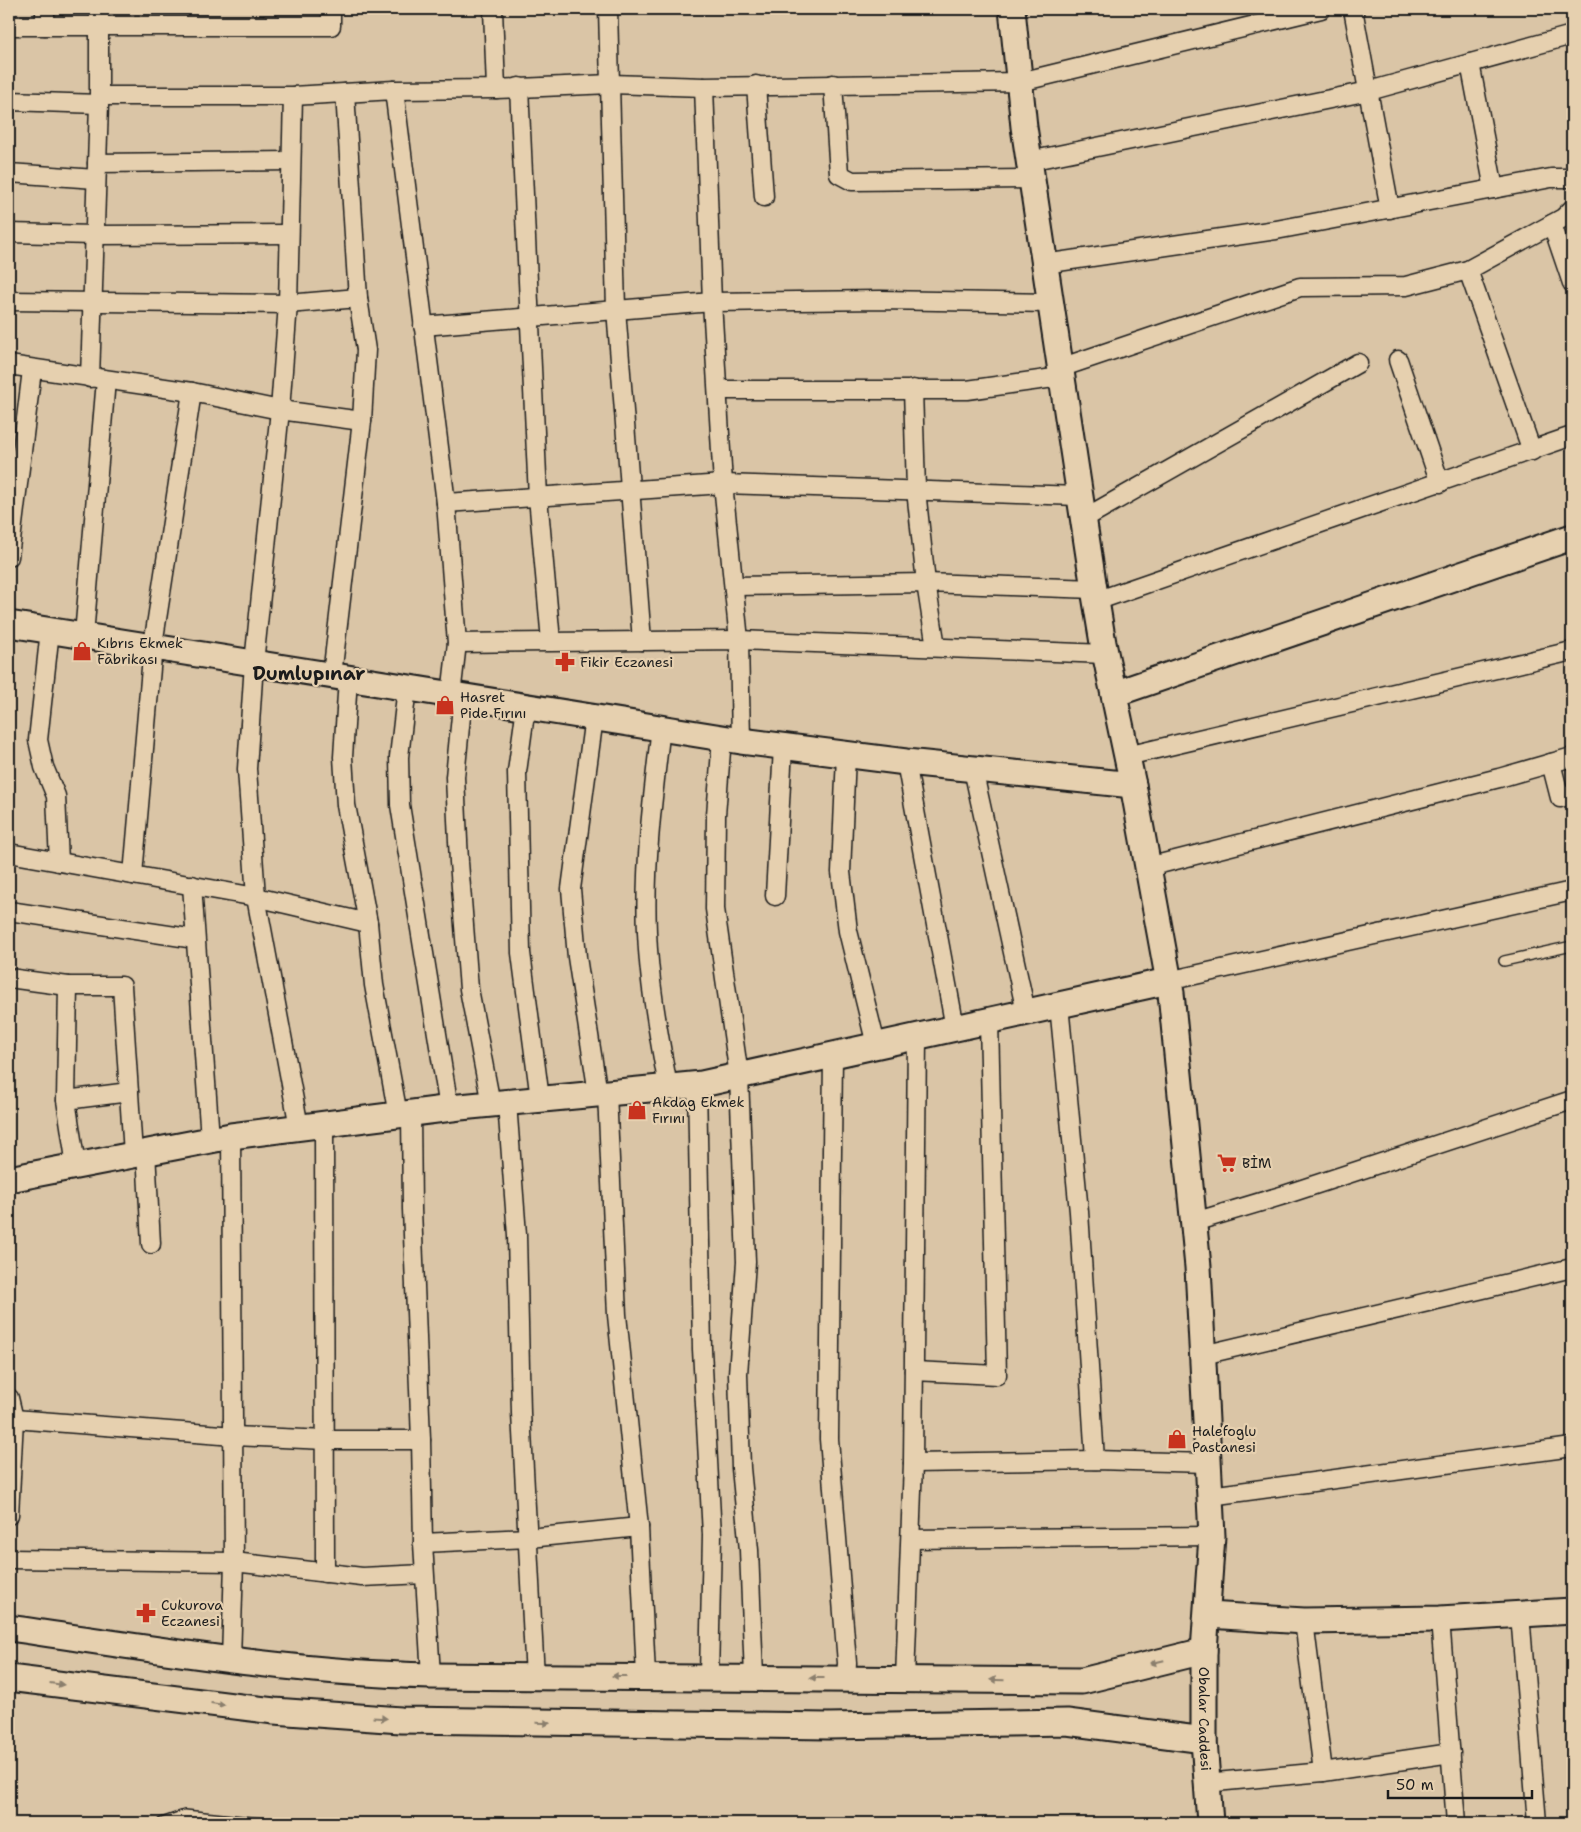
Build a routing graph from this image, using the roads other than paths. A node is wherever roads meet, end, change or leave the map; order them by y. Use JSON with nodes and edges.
{"nodes":[{"id":1,"x":330,"y":9,"type":"edge"},
{"id":2,"x":493,"y":9,"type":"edge"},
{"id":3,"x":608,"y":9,"type":"edge"},
{"id":4,"x":1012,"y":9,"type":"edge"},
{"id":5,"x":1321,"y":9,"type":"edge"},
{"id":6,"x":1353,"y":9,"type":"edge"},
{"id":7,"x":45,"y":17,"type":"edge"},
{"id":8,"x":99,"y":17,"type":"edge"},
{"id":9,"x":9,"y":26,"type":"edge"},
{"id":10,"x":1572,"y":35,"type":"edge"},
{"id":11,"x":1470,"y":63,"type":"junction"},
{"id":12,"x":1020,"y":82,"type":"junction"},
{"id":13,"x":611,"y":84,"type":"junction"},
{"id":14,"x":833,"y":84,"type":"junction"},
{"id":15,"x":756,"y":85,"type":"junction"},
{"id":16,"x":704,"y":86,"type":"junction"},
{"id":17,"x":519,"y":88,"type":"junction"},
{"id":18,"x":496,"y":89,"type":"junction"},
{"id":19,"x":394,"y":90,"type":"junction"},
{"id":20,"x":1369,"y":91,"type":"junction"},
{"id":21,"x":345,"y":93,"type":"junction"},
{"id":22,"x":293,"y":96,"type":"junction"},
{"id":23,"x":99,"y":100,"type":"junction"},
{"id":24,"x":9,"y":101,"type":"edge"},
{"id":25,"x":291,"y":161,"type":"junction"},
{"id":26,"x":1030,"y":170,"type":"junction"},
{"id":27,"x":96,"y":171,"type":"junction"},
{"id":28,"x":9,"y":173,"type":"edge"},
{"id":29,"x":1572,"y":178,"type":"edge"},
{"id":30,"x":1494,"y":189,"type":"junction"},
{"id":31,"x":764,"y":197,"type":"dead end"},
{"id":32,"x":1390,"y":209,"type":"junction"},
{"id":33,"x":1572,"y":209,"type":"edge"},
{"id":34,"x":1552,"y":224,"type":"junction"},
{"id":35,"x":9,"y":233,"type":"edge"},
{"id":36,"x":289,"y":234,"type":"junction"},
{"id":37,"x":93,"y":235,"type":"junction"},
{"id":38,"x":1044,"y":264,"type":"junction"},
{"id":39,"x":1468,"y":270,"type":"junction"},
{"id":40,"x":1572,"y":283,"type":"edge"},
{"id":41,"x":358,"y":298,"type":"junction"},
{"id":42,"x":9,"y":301,"type":"edge"},
{"id":43,"x":93,"y":302,"type":"junction"},
{"id":44,"x":712,"y":302,"type":"junction"},
{"id":45,"x":1050,"y":302,"type":"junction"},
{"id":46,"x":288,"y":304,"type":"junction"},
{"id":47,"x":616,"y":309,"type":"junction"},
{"id":48,"x":528,"y":317,"type":"junction"},
{"id":49,"x":423,"y":326,"type":"junction"},
{"id":50,"x":1398,"y":360,"type":"dead end"},
{"id":51,"x":1358,"y":363,"type":"dead end"},
{"id":52,"x":9,"y":365,"type":"edge"},
{"id":53,"x":32,"y":370,"type":"junction"},
{"id":54,"x":1060,"y":373,"type":"junction"},
{"id":55,"x":98,"y":379,"type":"junction"},
{"id":56,"x":913,"y":389,"type":"junction"},
{"id":57,"x":718,"y":390,"type":"junction"},
{"id":58,"x":192,"y":392,"type":"junction"},
{"id":59,"x":280,"y":410,"type":"junction"},
{"id":60,"x":362,"y":421,"type":"junction"},
{"id":61,"x":1572,"y":436,"type":"edge"},
{"id":62,"x":1532,"y":451,"type":"junction"},
{"id":63,"x":1440,"y":482,"type":"junction"},
{"id":64,"x":722,"y":484,"type":"junction"},
{"id":65,"x":631,"y":490,"type":"junction"},
{"id":66,"x":916,"y":490,"type":"junction"},
{"id":67,"x":538,"y":497,"type":"junction"},
{"id":68,"x":446,"y":503,"type":"junction"},
{"id":69,"x":1081,"y":507,"type":"junction"},
{"id":70,"x":1572,"y":537,"type":"edge"},
{"id":71,"x":9,"y":557,"type":"edge"},
{"id":72,"x":926,"y":583,"type":"junction"},
{"id":73,"x":734,"y":586,"type":"junction"},
{"id":74,"x":1095,"y":595,"type":"junction"},
{"id":75,"x":9,"y":624,"type":"edge"},
{"id":76,"x":50,"y":630,"type":"junction"},
{"id":77,"x":84,"y":635,"type":"junction"},
{"id":78,"x":739,"y":640,"type":"junction"},
{"id":79,"x":642,"y":641,"type":"junction"},
{"id":80,"x":551,"y":642,"type":"junction"},
{"id":81,"x":457,"y":643,"type":"junction"},
{"id":82,"x":153,"y":645,"type":"junction"},
{"id":83,"x":936,"y":647,"type":"junction"},
{"id":84,"x":1572,"y":651,"type":"edge"},
{"id":85,"x":1105,"y":654,"type":"junction"},
{"id":86,"x":254,"y":663,"type":"junction"},
{"id":87,"x":340,"y":676,"type":"junction"},
{"id":88,"x":407,"y":687,"type":"junction"},
{"id":89,"x":1114,"y":694,"type":"junction"},
{"id":90,"x":457,"y":695,"type":"junction"},
{"id":91,"x":526,"y":706,"type":"junction"},
{"id":92,"x":594,"y":716,"type":"junction"},
{"id":93,"x":661,"y":727,"type":"junction"},
{"id":94,"x":732,"y":739,"type":"junction"},
{"id":95,"x":783,"y":747,"type":"junction"},
{"id":96,"x":846,"y":755,"type":"junction"},
{"id":97,"x":1127,"y":756,"type":"junction"},
{"id":98,"x":1572,"y":757,"type":"edge"},
{"id":99,"x":906,"y":762,"type":"junction"},
{"id":100,"x":1551,"y":763,"type":"junction"},
{"id":101,"x":973,"y":769,"type":"junction"},
{"id":102,"x":1133,"y":785,"type":"junction"},
{"id":103,"x":1572,"y":795,"type":"edge"},
{"id":104,"x":9,"y":853,"type":"edge"},
{"id":105,"x":58,"y":862,"type":"junction"},
{"id":106,"x":1148,"y":867,"type":"junction"},
{"id":107,"x":133,"y":875,"type":"junction"},
{"id":108,"x":192,"y":885,"type":"junction"},
{"id":109,"x":1572,"y":891,"type":"edge"},
{"id":110,"x":775,"y":896,"type":"dead end"},
{"id":111,"x":256,"y":897,"type":"junction"},
{"id":112,"x":9,"y":911,"type":"edge"},
{"id":113,"x":368,"y":923,"type":"junction"},
{"id":114,"x":195,"y":939,"type":"junction"},
{"id":115,"x":1572,"y":946,"type":"edge"},
{"id":116,"x":1504,"y":961,"type":"dead end"},
{"id":117,"x":9,"y":978,"type":"edge"},
{"id":118,"x":1168,"y":981,"type":"junction"},
{"id":119,"x":68,"y":986,"type":"junction"},
{"id":120,"x":1059,"y":1005,"type":"junction"},
{"id":121,"x":1026,"y":1012,"type":"junction"},
{"id":122,"x":989,"y":1020,"type":"junction"},
{"id":123,"x":955,"y":1028,"type":"junction"},
{"id":124,"x":917,"y":1036,"type":"junction"},
{"id":125,"x":876,"y":1045,"type":"junction"},
{"id":126,"x":833,"y":1055,"type":"junction"},
{"id":127,"x":739,"y":1076,"type":"junction"},
{"id":128,"x":697,"y":1084,"type":"junction"},
{"id":129,"x":668,"y":1087,"type":"junction"},
{"id":130,"x":129,"y":1092,"type":"junction"},
{"id":131,"x":603,"y":1093,"type":"junction"},
{"id":132,"x":66,"y":1100,"type":"junction"},
{"id":133,"x":540,"y":1100,"type":"junction"},
{"id":134,"x":1572,"y":1100,"type":"edge"},
{"id":135,"x":499,"y":1103,"type":"junction"},
{"id":136,"x":449,"y":1108,"type":"junction"},
{"id":137,"x":404,"y":1114,"type":"junction"},
{"id":138,"x":324,"y":1124,"type":"junction"},
{"id":139,"x":299,"y":1127,"type":"junction"},
{"id":140,"x":221,"y":1137,"type":"junction"},
{"id":141,"x":140,"y":1153,"type":"junction"},
{"id":142,"x":76,"y":1166,"type":"junction"},
{"id":143,"x":9,"y":1179,"type":"edge"},
{"id":144,"x":1194,"y":1222,"type":"junction"},
{"id":145,"x":151,"y":1244,"type":"dead end"},
{"id":146,"x":1572,"y":1268,"type":"edge"},
{"id":147,"x":1203,"y":1355,"type":"junction"},
{"id":148,"x":914,"y":1371,"type":"junction"},
{"id":149,"x":9,"y":1398,"type":"edge"},
{"id":150,"x":14,"y":1419,"type":"junction"},
{"id":151,"x":234,"y":1436,"type":"junction"},
{"id":152,"x":326,"y":1440,"type":"junction"},
{"id":153,"x":421,"y":1440,"type":"junction"},
{"id":154,"x":1572,"y":1447,"type":"edge"},
{"id":155,"x":1096,"y":1460,"type":"junction"},
{"id":156,"x":913,"y":1463,"type":"junction"},
{"id":157,"x":1208,"y":1463,"type":"junction"},
{"id":158,"x":1210,"y":1496,"type":"junction"},
{"id":159,"x":9,"y":1516,"type":"edge"},
{"id":160,"x":639,"y":1527,"type":"junction"},
{"id":161,"x":1212,"y":1536,"type":"junction"},
{"id":162,"x":529,"y":1538,"type":"junction"},
{"id":163,"x":911,"y":1539,"type":"junction"},
{"id":164,"x":423,"y":1542,"type":"junction"},
{"id":165,"x":9,"y":1558,"type":"edge"},
{"id":166,"x":234,"y":1562,"type":"junction"},
{"id":167,"x":325,"y":1573,"type":"junction"},
{"id":168,"x":424,"y":1574,"type":"junction"},
{"id":169,"x":1572,"y":1611,"type":"edge"},
{"id":170,"x":1520,"y":1614,"type":"junction"},
{"id":171,"x":1208,"y":1615,"type":"junction"},
{"id":172,"x":1440,"y":1619,"type":"junction"},
{"id":173,"x":1304,"y":1620,"type":"junction"},
{"id":174,"x":9,"y":1628,"type":"edge"},
{"id":175,"x":1204,"y":1651,"type":"junction"},
{"id":176,"x":231,"y":1660,"type":"junction"},
{"id":177,"x":431,"y":1676,"type":"junction"},
{"id":178,"x":646,"y":1676,"type":"junction"},
{"id":179,"x":535,"y":1677,"type":"junction"},
{"id":180,"x":709,"y":1677,"type":"junction"},
{"id":181,"x":754,"y":1677,"type":"junction"},
{"id":182,"x":9,"y":1678,"type":"edge"},
{"id":183,"x":846,"y":1678,"type":"junction"},
{"id":184,"x":905,"y":1679,"type":"junction"},
{"id":185,"x":1204,"y":1740,"type":"junction"},
{"id":186,"x":1450,"y":1753,"type":"junction"},
{"id":187,"x":1323,"y":1772,"type":"junction"},
{"id":188,"x":1206,"y":1783,"type":"junction"},
{"id":189,"x":162,"y":1823,"type":"edge"},
{"id":190,"x":260,"y":1823,"type":"edge"},
{"id":191,"x":1210,"y":1823,"type":"edge"},
{"id":192,"x":1456,"y":1823,"type":"edge"},
{"id":193,"x":1537,"y":1823,"type":"edge"}],
"edges":[{"from":1,"to":8,"type":"street"},
{"from":2,"to":18,"type":"street"},
{"from":3,"to":13,"type":"street"},
{"from":4,"to":12,"type":"main road","name":"Obalar Caddesi"},
{"from":5,"to":12,"type":"street"},
{"from":6,"to":20,"type":"street"},
{"from":7,"to":8,"type":"street"},
{"from":7,"to":9,"type":"street"},
{"from":8,"to":23,"type":"street"},
{"from":10,"to":11,"type":"street"},
{"from":11,"to":20,"type":"street"},
{"from":11,"to":30,"type":"street"},
{"from":12,"to":14,"type":"street"},
{"from":12,"to":26,"type":"main road","name":"Obalar Caddesi"},
{"from":13,"to":16,"type":"street"},
{"from":13,"to":17,"type":"street"},
{"from":13,"to":47,"type":"street"},
{"from":14,"to":15,"type":"street"},
{"from":14,"to":26,"type":"street"},
{"from":15,"to":16,"type":"street"},
{"from":15,"to":31,"type":"street"},
{"from":16,"to":44,"type":"street"},
{"from":17,"to":18,"type":"street"},
{"from":17,"to":48,"type":"street"},
{"from":18,"to":19,"type":"street"},
{"from":19,"to":21,"type":"street"},
{"from":19,"to":49,"type":"street"},
{"from":20,"to":26,"type":"street"},
{"from":20,"to":32,"type":"street"},
{"from":21,"to":22,"type":"street"},
{"from":21,"to":41,"type":"street"},
{"from":22,"to":23,"type":"street"},
{"from":22,"to":25,"type":"street"},
{"from":23,"to":24,"type":"street"},
{"from":23,"to":27,"type":"street"},
{"from":25,"to":27,"type":"street"},
{"from":25,"to":36,"type":"street"},
{"from":26,"to":38,"type":"main road","name":"Obalar Caddesi"},
{"from":27,"to":28,"type":"street"},
{"from":27,"to":37,"type":"street"},
{"from":29,"to":30,"type":"street"},
{"from":30,"to":32,"type":"street"},
{"from":32,"to":38,"type":"street"},
{"from":33,"to":34,"type":"street"},
{"from":34,"to":39,"type":"street"},
{"from":34,"to":40,"type":"street"},
{"from":35,"to":37,"type":"street"},
{"from":36,"to":37,"type":"street"},
{"from":36,"to":46,"type":"street"},
{"from":37,"to":43,"type":"street"},
{"from":38,"to":45,"type":"main road","name":"Obalar Caddesi"},
{"from":39,"to":54,"type":"street"},
{"from":39,"to":62,"type":"street"},
{"from":41,"to":46,"type":"street"},
{"from":41,"to":60,"type":"street"},
{"from":42,"to":43,"type":"street"},
{"from":43,"to":46,"type":"street"},
{"from":43,"to":55,"type":"street"},
{"from":44,"to":45,"type":"street"},
{"from":44,"to":47,"type":"street"},
{"from":44,"to":57,"type":"street"},
{"from":45,"to":54,"type":"main road","name":"Obalar Caddesi"},
{"from":46,"to":59,"type":"street"},
{"from":47,"to":48,"type":"street"},
{"from":47,"to":65,"type":"street"},
{"from":48,"to":49,"type":"street"},
{"from":48,"to":67,"type":"street"},
{"from":49,"to":68,"type":"street"},
{"from":50,"to":63,"type":"street"},
{"from":51,"to":69,"type":"street"},
{"from":52,"to":53,"type":"street"},
{"from":53,"to":55,"type":"street"},
{"from":53,"to":71,"type":"street"},
{"from":54,"to":56,"type":"street"},
{"from":54,"to":69,"type":"main road","name":"Obalar Caddesi"},
{"from":55,"to":58,"type":"street"},
{"from":55,"to":77,"type":"street"},
{"from":56,"to":57,"type":"street"},
{"from":56,"to":66,"type":"street"},
{"from":57,"to":64,"type":"street"},
{"from":58,"to":59,"type":"street"},
{"from":58,"to":82,"type":"street"},
{"from":59,"to":60,"type":"street"},
{"from":59,"to":86,"type":"street"},
{"from":60,"to":87,"type":"street"},
{"from":61,"to":62,"type":"street"},
{"from":62,"to":63,"type":"street"},
{"from":63,"to":74,"type":"street"},
{"from":64,"to":65,"type":"street"},
{"from":64,"to":66,"type":"street"},
{"from":64,"to":73,"type":"street"},
{"from":65,"to":67,"type":"street"},
{"from":65,"to":79,"type":"street"},
{"from":66,"to":69,"type":"street"},
{"from":66,"to":72,"type":"street"},
{"from":67,"to":68,"type":"street"},
{"from":67,"to":80,"type":"street"},
{"from":68,"to":81,"type":"street"},
{"from":69,"to":74,"type":"main road","name":"Obalar Caddesi"},
{"from":70,"to":89,"type":"main road"},
{"from":72,"to":73,"type":"street"},
{"from":72,"to":74,"type":"street"},
{"from":72,"to":83,"type":"street"},
{"from":73,"to":78,"type":"street"},
{"from":74,"to":85,"type":"main road","name":"Obalar Caddesi"},
{"from":75,"to":76,"type":"main road"},
{"from":76,"to":77,"type":"main road"},
{"from":76,"to":105,"type":"street"},
{"from":77,"to":82,"type":"main road"},
{"from":78,"to":79,"type":"street"},
{"from":78,"to":83,"type":"street"},
{"from":78,"to":94,"type":"street"},
{"from":79,"to":80,"type":"street"},
{"from":80,"to":81,"type":"street"},
{"from":81,"to":90,"type":"street"},
{"from":82,"to":86,"type":"main road"},
{"from":82,"to":107,"type":"street"},
{"from":83,"to":85,"type":"street"},
{"from":84,"to":97,"type":"street"},
{"from":85,"to":89,"type":"main road","name":"Obalar Caddesi"},
{"from":86,"to":87,"type":"main road"},
{"from":86,"to":111,"type":"street"},
{"from":87,"to":88,"type":"main road"},
{"from":87,"to":113,"type":"street"},
{"from":88,"to":90,"type":"main road"},
{"from":88,"to":136,"type":"street"},
{"from":89,"to":97,"type":"main road","name":"Obalar Caddesi"},
{"from":90,"to":91,"type":"main road"},
{"from":90,"to":135,"type":"street"},
{"from":91,"to":92,"type":"main road"},
{"from":91,"to":133,"type":"street"},
{"from":92,"to":93,"type":"main road"},
{"from":92,"to":131,"type":"street"},
{"from":93,"to":94,"type":"main road"},
{"from":93,"to":129,"type":"street"},
{"from":94,"to":95,"type":"main road"},
{"from":94,"to":127,"type":"street"},
{"from":95,"to":96,"type":"main road"},
{"from":95,"to":110,"type":"street"},
{"from":96,"to":99,"type":"main road"},
{"from":96,"to":125,"type":"street"},
{"from":97,"to":102,"type":"main road","name":"Obalar Caddesi"},
{"from":98,"to":100,"type":"street"},
{"from":99,"to":101,"type":"main road"},
{"from":99,"to":123,"type":"street"},
{"from":100,"to":103,"type":"street"},
{"from":100,"to":106,"type":"street"},
{"from":101,"to":102,"type":"main road"},
{"from":101,"to":121,"type":"street"},
{"from":102,"to":106,"type":"main road","name":"Obalar Caddesi"},
{"from":104,"to":105,"type":"street"},
{"from":105,"to":107,"type":"street"},
{"from":106,"to":118,"type":"main road","name":"Obalar Caddesi"},
{"from":107,"to":108,"type":"street"},
{"from":108,"to":111,"type":"street"},
{"from":108,"to":114,"type":"street"},
{"from":109,"to":118,"type":"street"},
{"from":111,"to":113,"type":"street"},
{"from":111,"to":139,"type":"street"},
{"from":112,"to":114,"type":"street"},
{"from":113,"to":137,"type":"street"},
{"from":114,"to":140,"type":"street"},
{"from":115,"to":116,"type":"lane"},
{"from":117,"to":119,"type":"street"},
{"from":118,"to":120,"type":"main road"},
{"from":118,"to":144,"type":"main road","name":"Obalar Caddesi"},
{"from":119,"to":130,"type":"street"},
{"from":119,"to":132,"type":"street"},
{"from":120,"to":121,"type":"main road"},
{"from":120,"to":155,"type":"street"},
{"from":121,"to":122,"type":"main road"},
{"from":122,"to":123,"type":"main road"},
{"from":122,"to":148,"type":"street"},
{"from":123,"to":124,"type":"main road"},
{"from":124,"to":125,"type":"main road"},
{"from":124,"to":148,"type":"street"},
{"from":125,"to":126,"type":"main road"},
{"from":126,"to":127,"type":"main road"},
{"from":126,"to":183,"type":"street"},
{"from":127,"to":128,"type":"main road"},
{"from":127,"to":181,"type":"street"},
{"from":128,"to":129,"type":"main road"},
{"from":128,"to":180,"type":"street"},
{"from":129,"to":131,"type":"main road"},
{"from":130,"to":132,"type":"street"},
{"from":130,"to":141,"type":"street"},
{"from":131,"to":133,"type":"main road"},
{"from":131,"to":160,"type":"street"},
{"from":132,"to":142,"type":"street"},
{"from":133,"to":135,"type":"main road"},
{"from":134,"to":144,"type":"street"},
{"from":135,"to":136,"type":"main road"},
{"from":135,"to":162,"type":"street"},
{"from":136,"to":137,"type":"main road"},
{"from":137,"to":138,"type":"main road"},
{"from":137,"to":153,"type":"street"},
{"from":138,"to":139,"type":"main road"},
{"from":138,"to":152,"type":"street"},
{"from":139,"to":140,"type":"main road"},
{"from":140,"to":141,"type":"main road"},
{"from":140,"to":151,"type":"street"},
{"from":141,"to":142,"type":"main road"},
{"from":141,"to":145,"type":"street"},
{"from":142,"to":143,"type":"main road"},
{"from":144,"to":147,"type":"main road","name":"Obalar Caddesi"},
{"from":146,"to":147,"type":"street"},
{"from":147,"to":157,"type":"main road","name":"Obalar Caddesi"},
{"from":148,"to":156,"type":"street"},
{"from":149,"to":150,"type":"street"},
{"from":150,"to":151,"type":"street"},
{"from":150,"to":159,"type":"street"},
{"from":151,"to":152,"type":"street"},
{"from":151,"to":166,"type":"street"},
{"from":152,"to":153,"type":"street"},
{"from":152,"to":167,"type":"street"},
{"from":153,"to":164,"type":"street"},
{"from":154,"to":158,"type":"street"},
{"from":155,"to":156,"type":"street"},
{"from":155,"to":157,"type":"street"},
{"from":156,"to":163,"type":"street"},
{"from":157,"to":158,"type":"main road","name":"Obalar Caddesi"},
{"from":158,"to":161,"type":"main road","name":"Obalar Caddesi"},
{"from":160,"to":162,"type":"street"},
{"from":160,"to":178,"type":"street"},
{"from":161,"to":163,"type":"street"},
{"from":161,"to":171,"type":"main road","name":"Obalar Caddesi"},
{"from":162,"to":164,"type":"street"},
{"from":162,"to":179,"type":"street"},
{"from":163,"to":184,"type":"street"},
{"from":164,"to":168,"type":"street"},
{"from":165,"to":166,"type":"street"},
{"from":166,"to":167,"type":"street"},
{"from":166,"to":176,"type":"street"},
{"from":167,"to":168,"type":"street"},
{"from":168,"to":177,"type":"street"},
{"from":169,"to":170,"type":"main road"},
{"from":170,"to":172,"type":"main road"},
{"from":170,"to":193,"type":"street"},
{"from":171,"to":173,"type":"main road"},
{"from":171,"to":175,"type":"main road","name":"Obalar Caddesi"},
{"from":172,"to":173,"type":"main road"},
{"from":172,"to":186,"type":"street"},
{"from":173,"to":187,"type":"street"},
{"from":174,"to":176,"type":"main road"},
{"from":175,"to":184,"type":"main road","one_way":true},
{"from":175,"to":185,"type":"main road","name":"Obalar Caddesi"},
{"from":176,"to":177,"type":"main road"},
{"from":177,"to":179,"type":"main road"},
{"from":178,"to":179,"type":"main road","one_way":true},
{"from":178,"to":180,"type":"main road"},
{"from":180,"to":181,"type":"main road"},
{"from":183,"to":181,"type":"main road","one_way":true},
{"from":182,"to":185,"type":"main road","one_way":true},
{"from":183,"to":184,"type":"main road"},
{"from":185,"to":188,"type":"main road","name":"Obalar Caddesi"},
{"from":186,"to":187,"type":"street"},
{"from":186,"to":192,"type":"street"},
{"from":187,"to":188,"type":"street"},
{"from":188,"to":191,"type":"main road","name":"Obalar Caddesi"},
{"from":189,"to":190,"type":"lane"}]}
